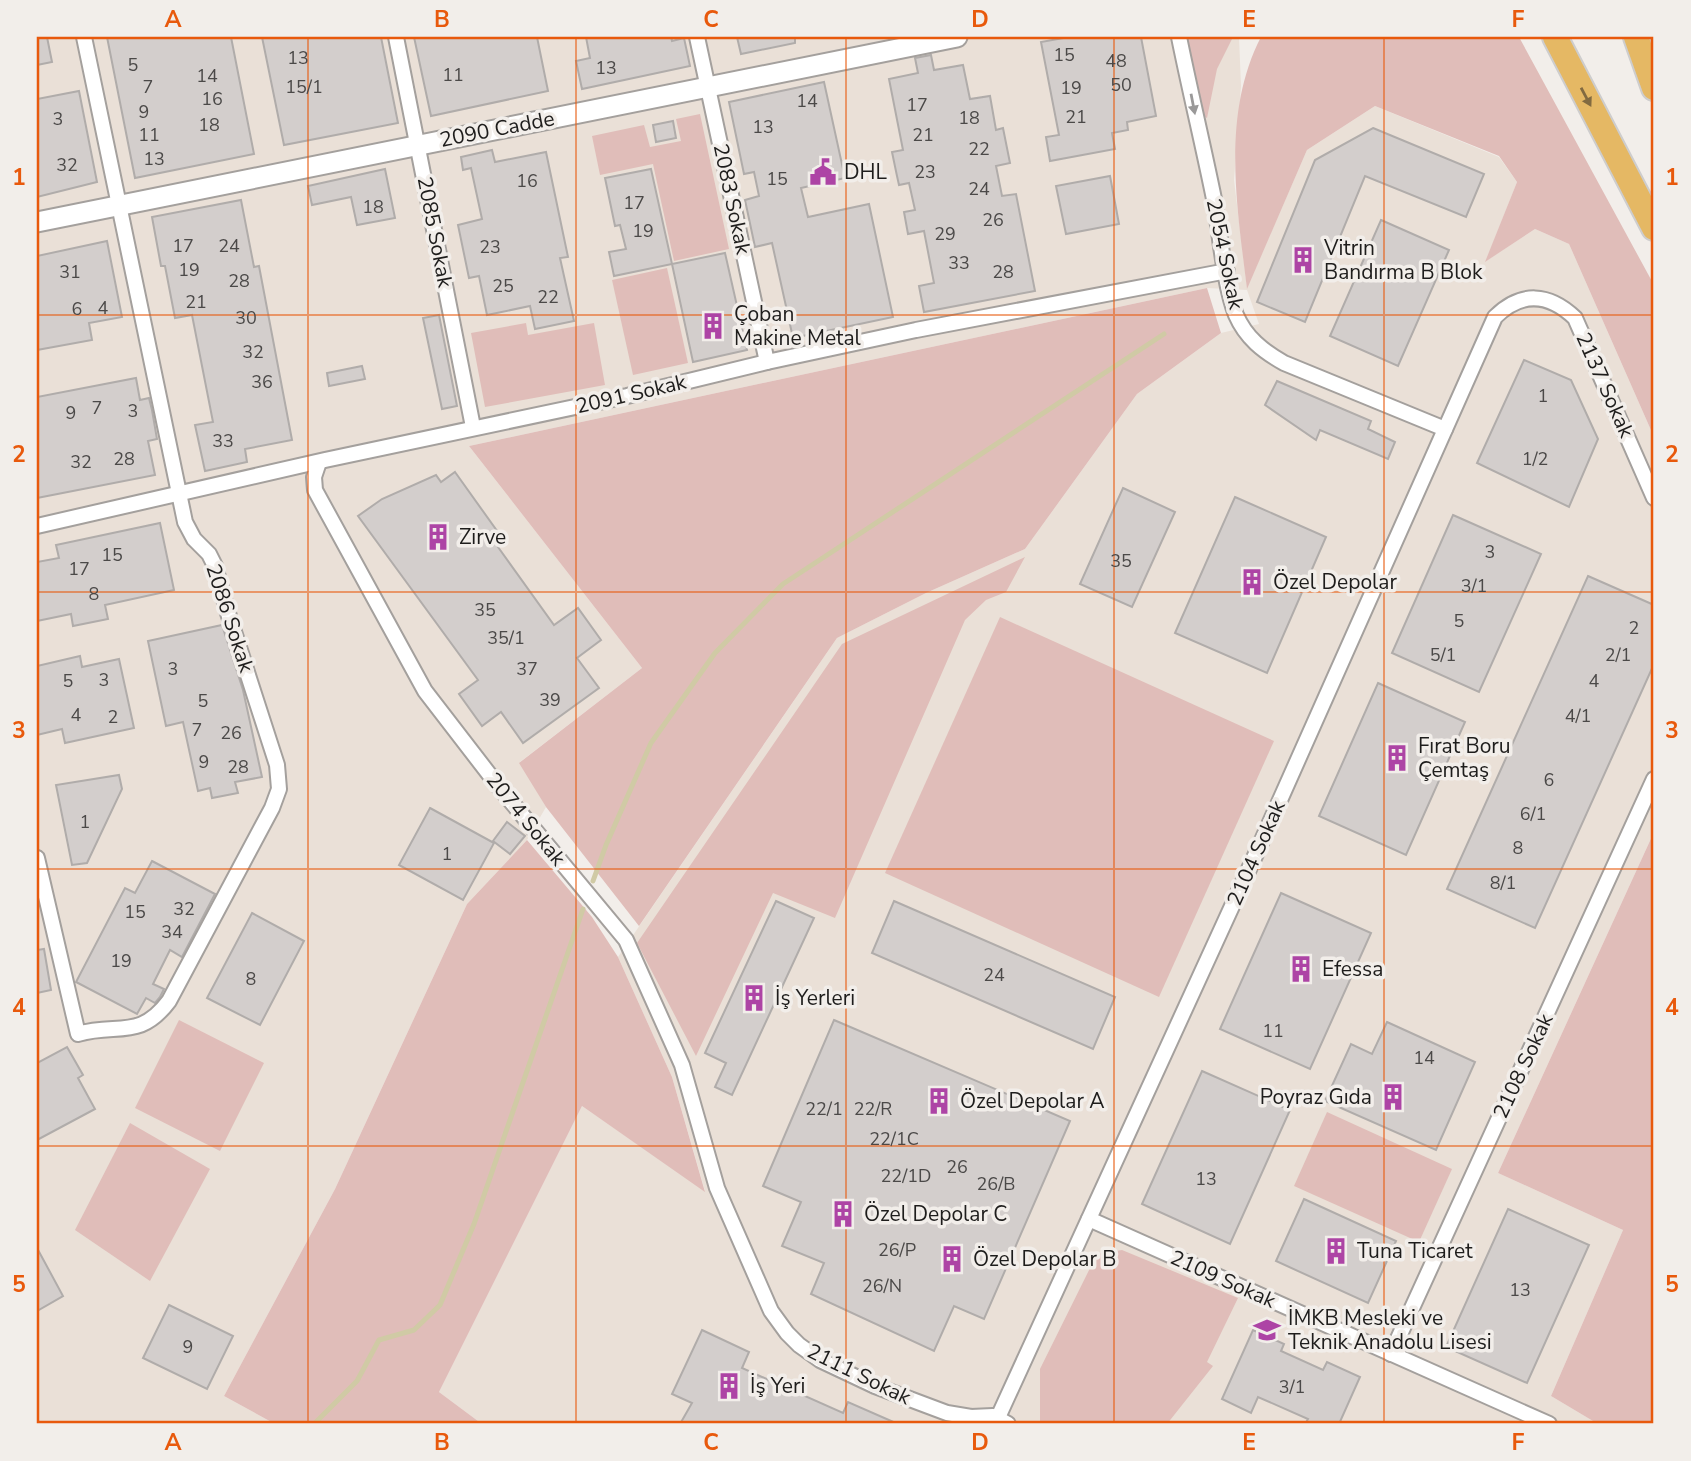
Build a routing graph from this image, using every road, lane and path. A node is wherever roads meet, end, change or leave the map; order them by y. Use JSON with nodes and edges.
{"nodes":[{"id":1,"x":84,"y":37,"type":"edge"},
{"id":2,"x":396,"y":37,"type":"edge"},
{"id":3,"x":697,"y":37,"type":"edge"},
{"id":4,"x":957,"y":37,"type":"edge"},
{"id":5,"x":1179,"y":37,"type":"edge"},
{"id":6,"x":1555,"y":37,"type":"edge"},
{"id":7,"x":1636,"y":37,"type":"edge"},
{"id":8,"x":708,"y":87,"type":"junction"},
{"id":9,"x":1654,"y":88,"type":"edge"},
{"id":10,"x":418,"y":145,"type":"junction"},
{"id":11,"x":120,"y":205,"type":"junction"},
{"id":12,"x":37,"y":222,"type":"edge"},
{"id":13,"x":1654,"y":228,"type":"edge"},
{"id":14,"x":1227,"y":271,"type":"junction"},
{"id":15,"x":1531,"y":298,"type":"joint"},
{"id":16,"x":767,"y":362,"type":"junction"},
{"id":17,"x":473,"y":427,"type":"junction"},
{"id":18,"x":1445,"y":429,"type":"junction"},
{"id":19,"x":319,"y":462,"type":"junction"},
{"id":20,"x":180,"y":493,"type":"junction"},
{"id":21,"x":1654,"y":498,"type":"edge"},
{"id":22,"x":37,"y":526,"type":"edge"},
{"id":23,"x":1654,"y":779,"type":"edge"},
{"id":24,"x":37,"y":858,"type":"edge"},
{"id":25,"x":718,"y":1188,"type":"joint"},
{"id":26,"x":1089,"y":1219,"type":"junction"},
{"id":27,"x":1391,"y":1354,"type":"junction"},
{"id":28,"x":1000,"y":1422,"type":"edge"},
{"id":29,"x":1549,"y":1424,"type":"edge"}],
"edges":[{"from":1,"to":11,"type":"street","name":"2086 Sokak"},
{"from":2,"to":10,"type":"street","name":"2085 Sokak"},
{"from":3,"to":8,"type":"street","name":"2083 Sokak"},
{"from":4,"to":8,"type":"street","name":"2090 Cadde"},
{"from":5,"to":14,"type":"street","name":"2054 Sokak","one_way":true},
{"from":6,"to":13,"type":"highway","one_way":true},
{"from":7,"to":9,"type":"highway"},
{"from":8,"to":10,"type":"street","name":"2090 Cadde"},
{"from":8,"to":16,"type":"street","name":"2083 Sokak"},
{"from":10,"to":11,"type":"street","name":"2090 Cadde"},
{"from":10,"to":17,"type":"street","name":"2085 Sokak"},
{"from":11,"to":12,"type":"street","name":"2090 Cadde"},
{"from":11,"to":20,"type":"street","name":"2086 Sokak"},
{"from":14,"to":16,"type":"street","name":"2091 Sokak"},
{"from":14,"to":18,"type":"street","name":"2054 Sokak"},
{"from":15,"to":18,"type":"street","name":"2104 Sokak"},
{"from":15,"to":21,"type":"street","name":"2137 Sokak"},
{"from":16,"to":17,"type":"street","name":"2091 Sokak"},
{"from":17,"to":19,"type":"street","name":"2091 Sokak"},
{"from":18,"to":26,"type":"street","name":"2104 Sokak"},
{"from":19,"to":20,"type":"street","name":"2091 Sokak"},
{"from":19,"to":25,"type":"street","name":"2074 Sokak"},
{"from":20,"to":22,"type":"street","name":"2091 Sokak"},
{"from":20,"to":24,"type":"street","name":"2086 Sokak"},
{"from":23,"to":27,"type":"street","name":"2108 Sokak"},
{"from":25,"to":28,"type":"street","name":"2111 Sokak"},
{"from":26,"to":27,"type":"street","name":"2109 Sokak"},
{"from":26,"to":28,"type":"street","name":"2104 Sokak"},
{"from":27,"to":29,"type":"street","name":"2109 Sokak"}]}
